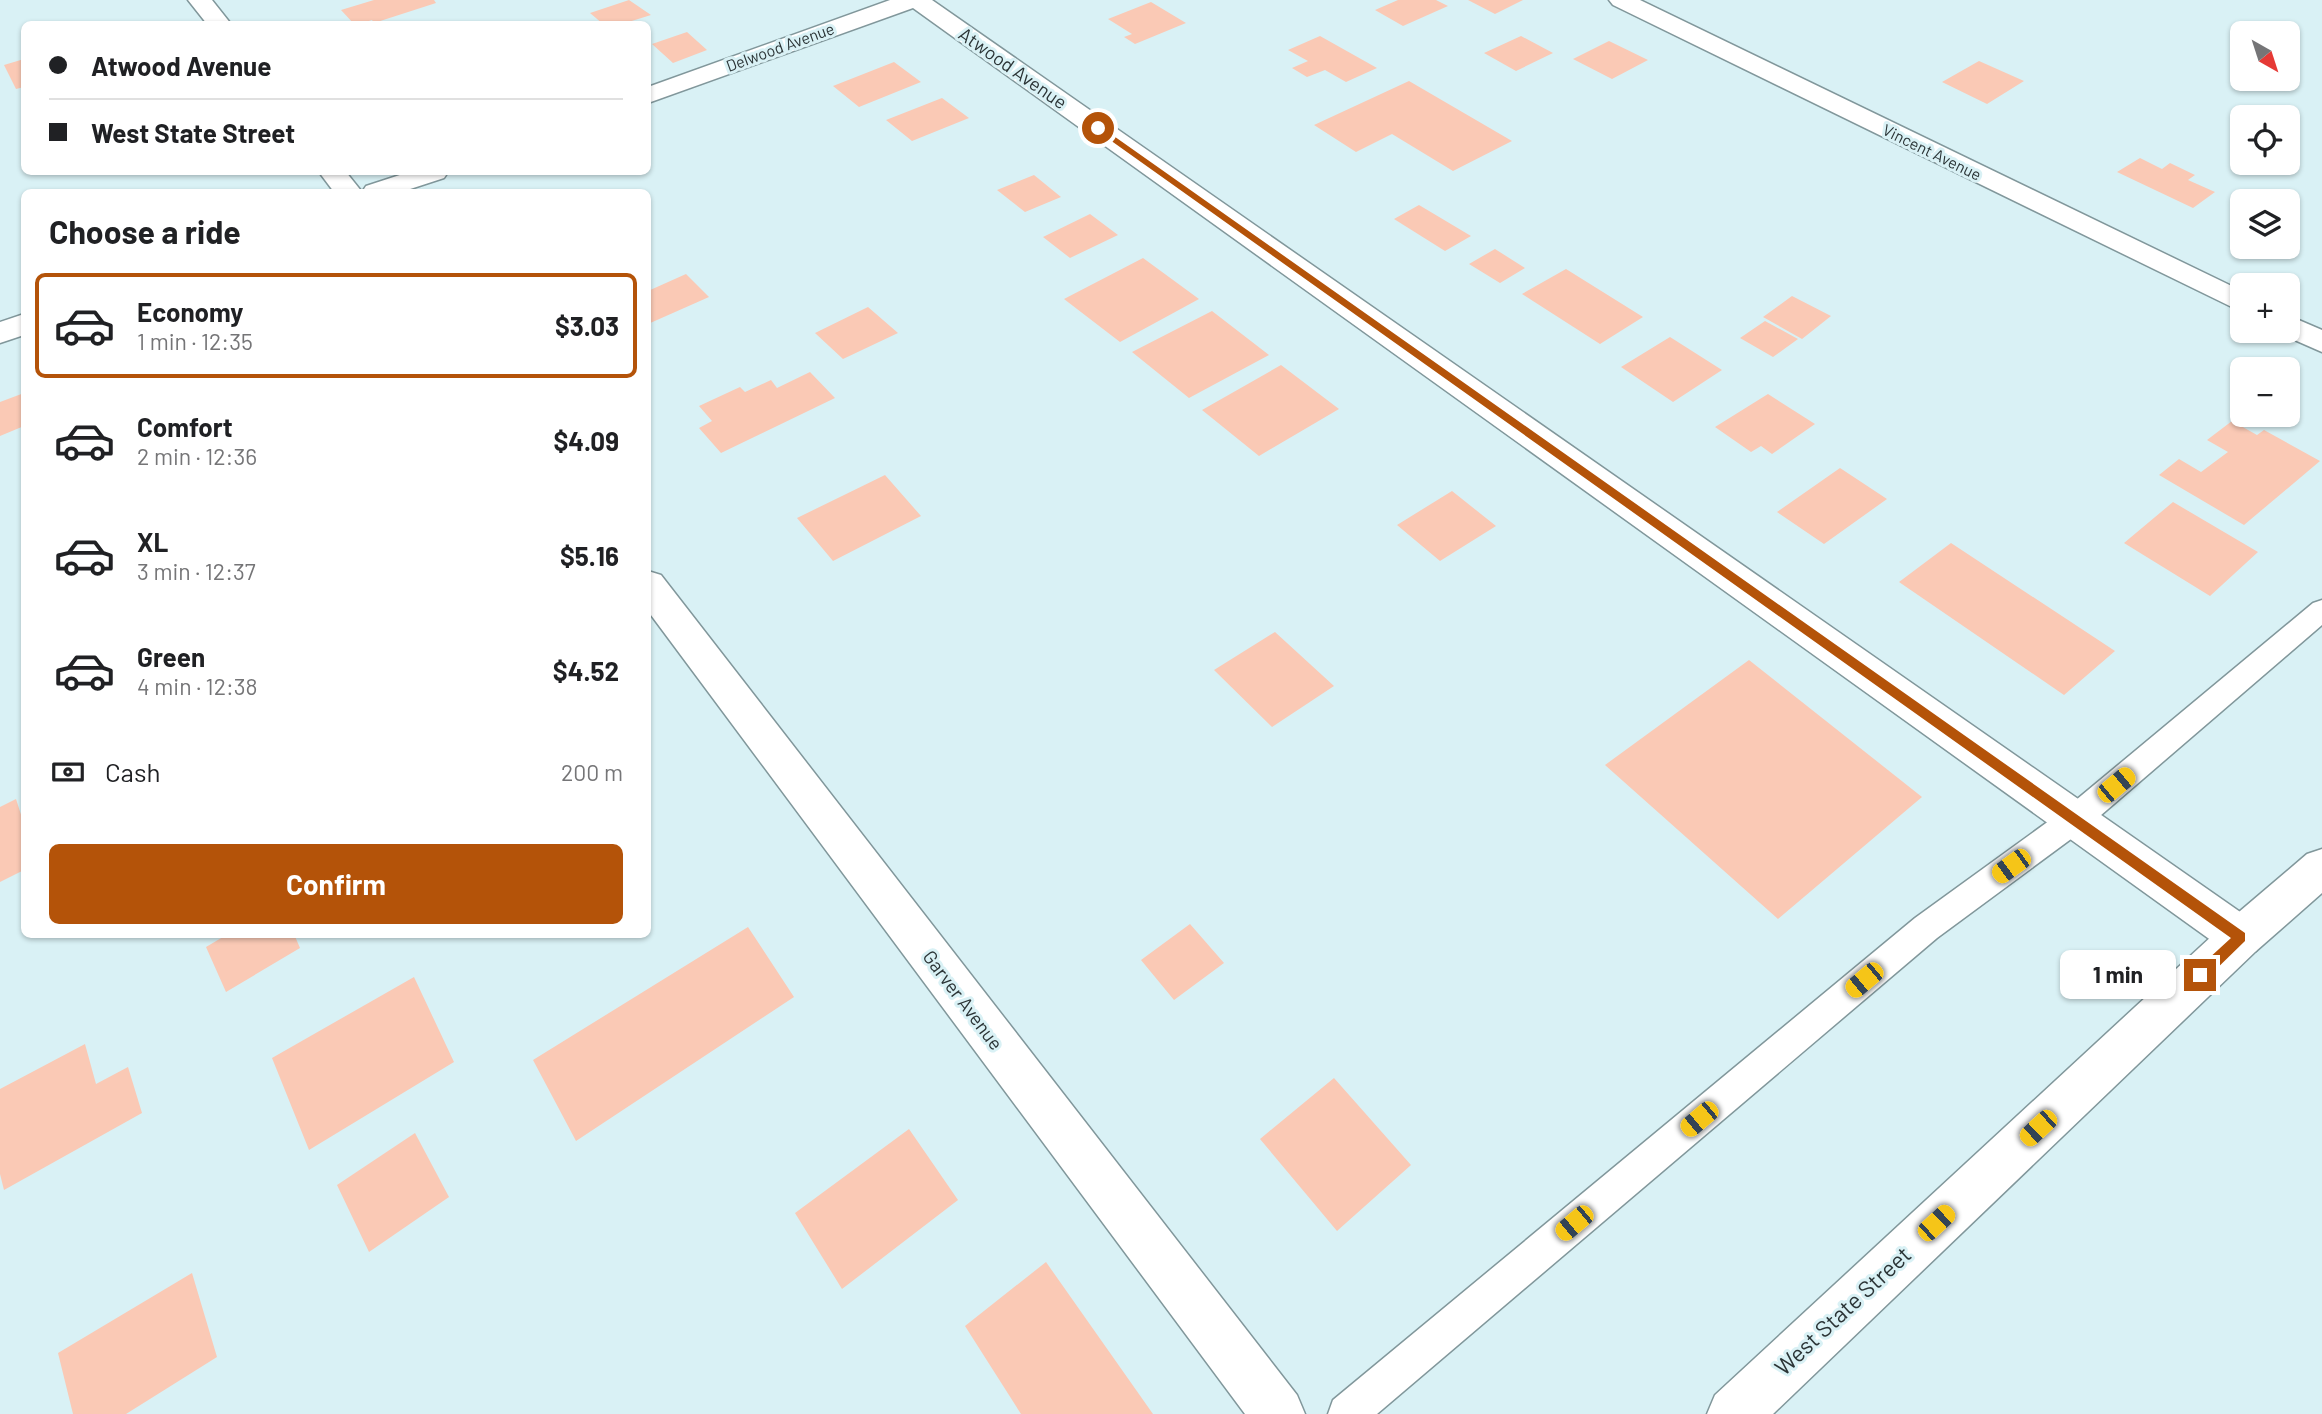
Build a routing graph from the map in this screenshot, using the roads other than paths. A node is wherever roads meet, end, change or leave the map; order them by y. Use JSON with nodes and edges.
{"nodes":[{"id":1,"x":200,"y":0,"type":"edge"},
{"id":2,"x":914,"y":0,"type":"edge"},
{"id":3,"x":1621,"y":0,"type":"edge"},
{"id":4,"x":217,"y":21,"type":"edge"},
{"id":5,"x":651,"y":94,"type":"edge"},
{"id":6,"x":334,"y":175,"type":"edge"},
{"id":7,"x":425,"y":175,"type":"edge"},
{"id":8,"x":346,"y":189,"type":"edge"},
{"id":9,"x":385,"y":189,"type":"edge"},
{"id":10,"x":2230,"y":297,"type":"edge"},
{"id":11,"x":21,"y":325,"type":"edge"},
{"id":12,"x":2300,"y":331,"type":"edge"},
{"id":13,"x":0,"y":334,"type":"edge"},
{"id":14,"x":2322,"y":342,"type":"edge"},
{"id":15,"x":651,"y":590,"type":"edge"},
{"id":16,"x":2322,"y":610,"type":"edge"},
{"id":17,"x":2075,"y":819,"type":"junction"},
{"id":18,"x":2322,"y":867,"type":"edge"},
{"id":19,"x":2241,"y":937,"type":"junction"},
{"id":20,"x":1278,"y":1414,"type":"edge"},
{"id":21,"x":1347,"y":1414,"type":"edge"},
{"id":22,"x":1734,"y":1414,"type":"edge"}],
"edges":[{"from":1,"to":4,"type":"street"},
{"from":2,"to":5,"type":"street","name":"Delwood Avenue"},
{"from":2,"to":17,"type":"street","name":"Atwood Avenue"},
{"from":3,"to":10,"type":"street","name":"Vincent Avenue"},
{"from":6,"to":8,"type":"street"},
{"from":7,"to":9,"type":"street"},
{"from":11,"to":13,"type":"street"},
{"from":12,"to":14,"type":"street"},
{"from":15,"to":20,"type":"street","name":"Garver Avenue"},
{"from":16,"to":17,"type":"lane"},
{"from":17,"to":19,"type":"street","name":"Atwood Avenue"},
{"from":17,"to":21,"type":"lane"},
{"from":18,"to":19,"type":"street","name":"West State Street"},
{"from":19,"to":22,"type":"street","name":"West State Street"}]}
